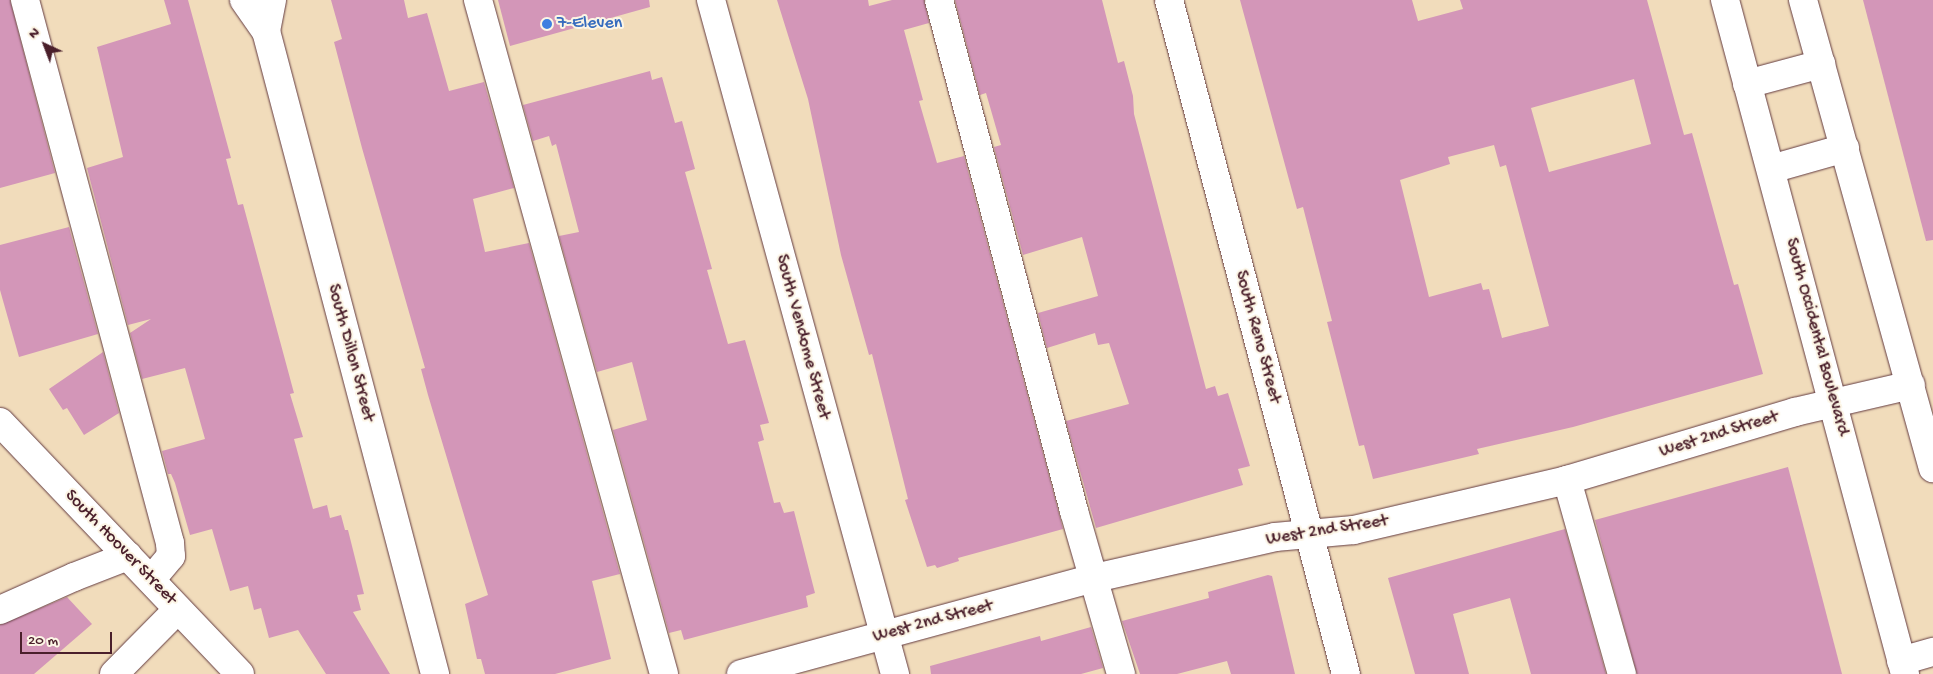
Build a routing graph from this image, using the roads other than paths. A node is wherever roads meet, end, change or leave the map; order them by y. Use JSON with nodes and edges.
{"nodes":[{"id":1,"x":25,"y":0,"type":"edge"},
{"id":2,"x":244,"y":0,"type":"edge"},
{"id":3,"x":272,"y":0,"type":"edge"},
{"id":4,"x":478,"y":0,"type":"edge"},
{"id":5,"x":712,"y":0,"type":"edge"},
{"id":6,"x":939,"y":0,"type":"edge"},
{"id":7,"x":1169,"y":0,"type":"edge"},
{"id":8,"x":1725,"y":0,"type":"edge"},
{"id":9,"x":1803,"y":0,"type":"edge"},
{"id":10,"x":266,"y":31,"type":"junction"},
{"id":11,"x":1821,"y":64,"type":"junction"},
{"id":12,"x":1747,"y":84,"type":"junction"},
{"id":13,"x":1845,"y":148,"type":"junction"},
{"id":14,"x":1770,"y":170,"type":"junction"},
{"id":15,"x":1911,"y":385,"type":"junction"},
{"id":16,"x":1834,"y":402,"type":"junction"},
{"id":17,"x":0,"y":422,"type":"edge"},
{"id":18,"x":1933,"y":468,"type":"edge"},
{"id":19,"x":1567,"y":480,"type":"junction"},
{"id":20,"x":1308,"y":533,"type":"junction"},
{"id":21,"x":128,"y":556,"type":"junction"},
{"id":22,"x":1095,"y":578,"type":"junction"},
{"id":23,"x":151,"y":580,"type":"junction"},
{"id":24,"x":178,"y":608,"type":"junction"},
{"id":25,"x":0,"y":610,"type":"edge"},
{"id":26,"x":883,"y":636,"type":"junction"},
{"id":27,"x":1933,"y":652,"type":"edge"},
{"id":28,"x":1903,"y":667,"type":"edge"},
{"id":29,"x":114,"y":674,"type":"edge"},
{"id":30,"x":240,"y":674,"type":"edge"},
{"id":31,"x":435,"y":674,"type":"edge"},
{"id":32,"x":664,"y":674,"type":"edge"},
{"id":33,"x":741,"y":674,"type":"edge"},
{"id":34,"x":895,"y":674,"type":"edge"},
{"id":35,"x":1121,"y":674,"type":"edge"},
{"id":36,"x":1346,"y":674,"type":"edge"},
{"id":37,"x":1622,"y":674,"type":"edge"}],
"edges":[{"from":1,"to":23,"type":"street"},
{"from":2,"to":10,"type":"street","name":"South Dillon Street"},
{"from":3,"to":10,"type":"street","name":"South Dillon Street"},
{"from":4,"to":32,"type":"street"},
{"from":5,"to":26,"type":"street","name":"South Vendome Street"},
{"from":6,"to":22,"type":"street"},
{"from":7,"to":20,"type":"street","name":"South Reno Street"},
{"from":8,"to":12,"type":"street","name":"South Occidental Boulevard"},
{"from":9,"to":11,"type":"street"},
{"from":10,"to":31,"type":"street","name":"South Dillon Street"},
{"from":11,"to":12,"type":"street"},
{"from":11,"to":13,"type":"street"},
{"from":12,"to":14,"type":"street","name":"South Occidental Boulevard"},
{"from":13,"to":14,"type":"street"},
{"from":13,"to":15,"type":"street"},
{"from":14,"to":16,"type":"street","name":"South Occidental Boulevard"},
{"from":15,"to":16,"type":"street","name":"West 2nd Street"},
{"from":15,"to":18,"type":"street"},
{"from":16,"to":19,"type":"street","name":"West 2nd Street"},
{"from":16,"to":28,"type":"street","name":"South Occidental Boulevard"},
{"from":17,"to":21,"type":"street","name":"South Hoover Street"},
{"from":19,"to":20,"type":"street","name":"West 2nd Street"},
{"from":19,"to":37,"type":"street"},
{"from":20,"to":22,"type":"street","name":"West 2nd Street"},
{"from":20,"to":36,"type":"street","name":"South Reno Street"},
{"from":21,"to":23,"type":"street","name":"South Hoover Street"},
{"from":21,"to":25,"type":"street"},
{"from":22,"to":26,"type":"street","name":"West 2nd Street"},
{"from":22,"to":35,"type":"street"},
{"from":23,"to":24,"type":"street","name":"South Hoover Street"},
{"from":24,"to":29,"type":"street"},
{"from":24,"to":30,"type":"street","name":"South Hoover Street"},
{"from":26,"to":33,"type":"street","name":"West 2nd Street"},
{"from":26,"to":34,"type":"street","name":"South Vendome Street"},
{"from":27,"to":28,"type":"street"}]}
